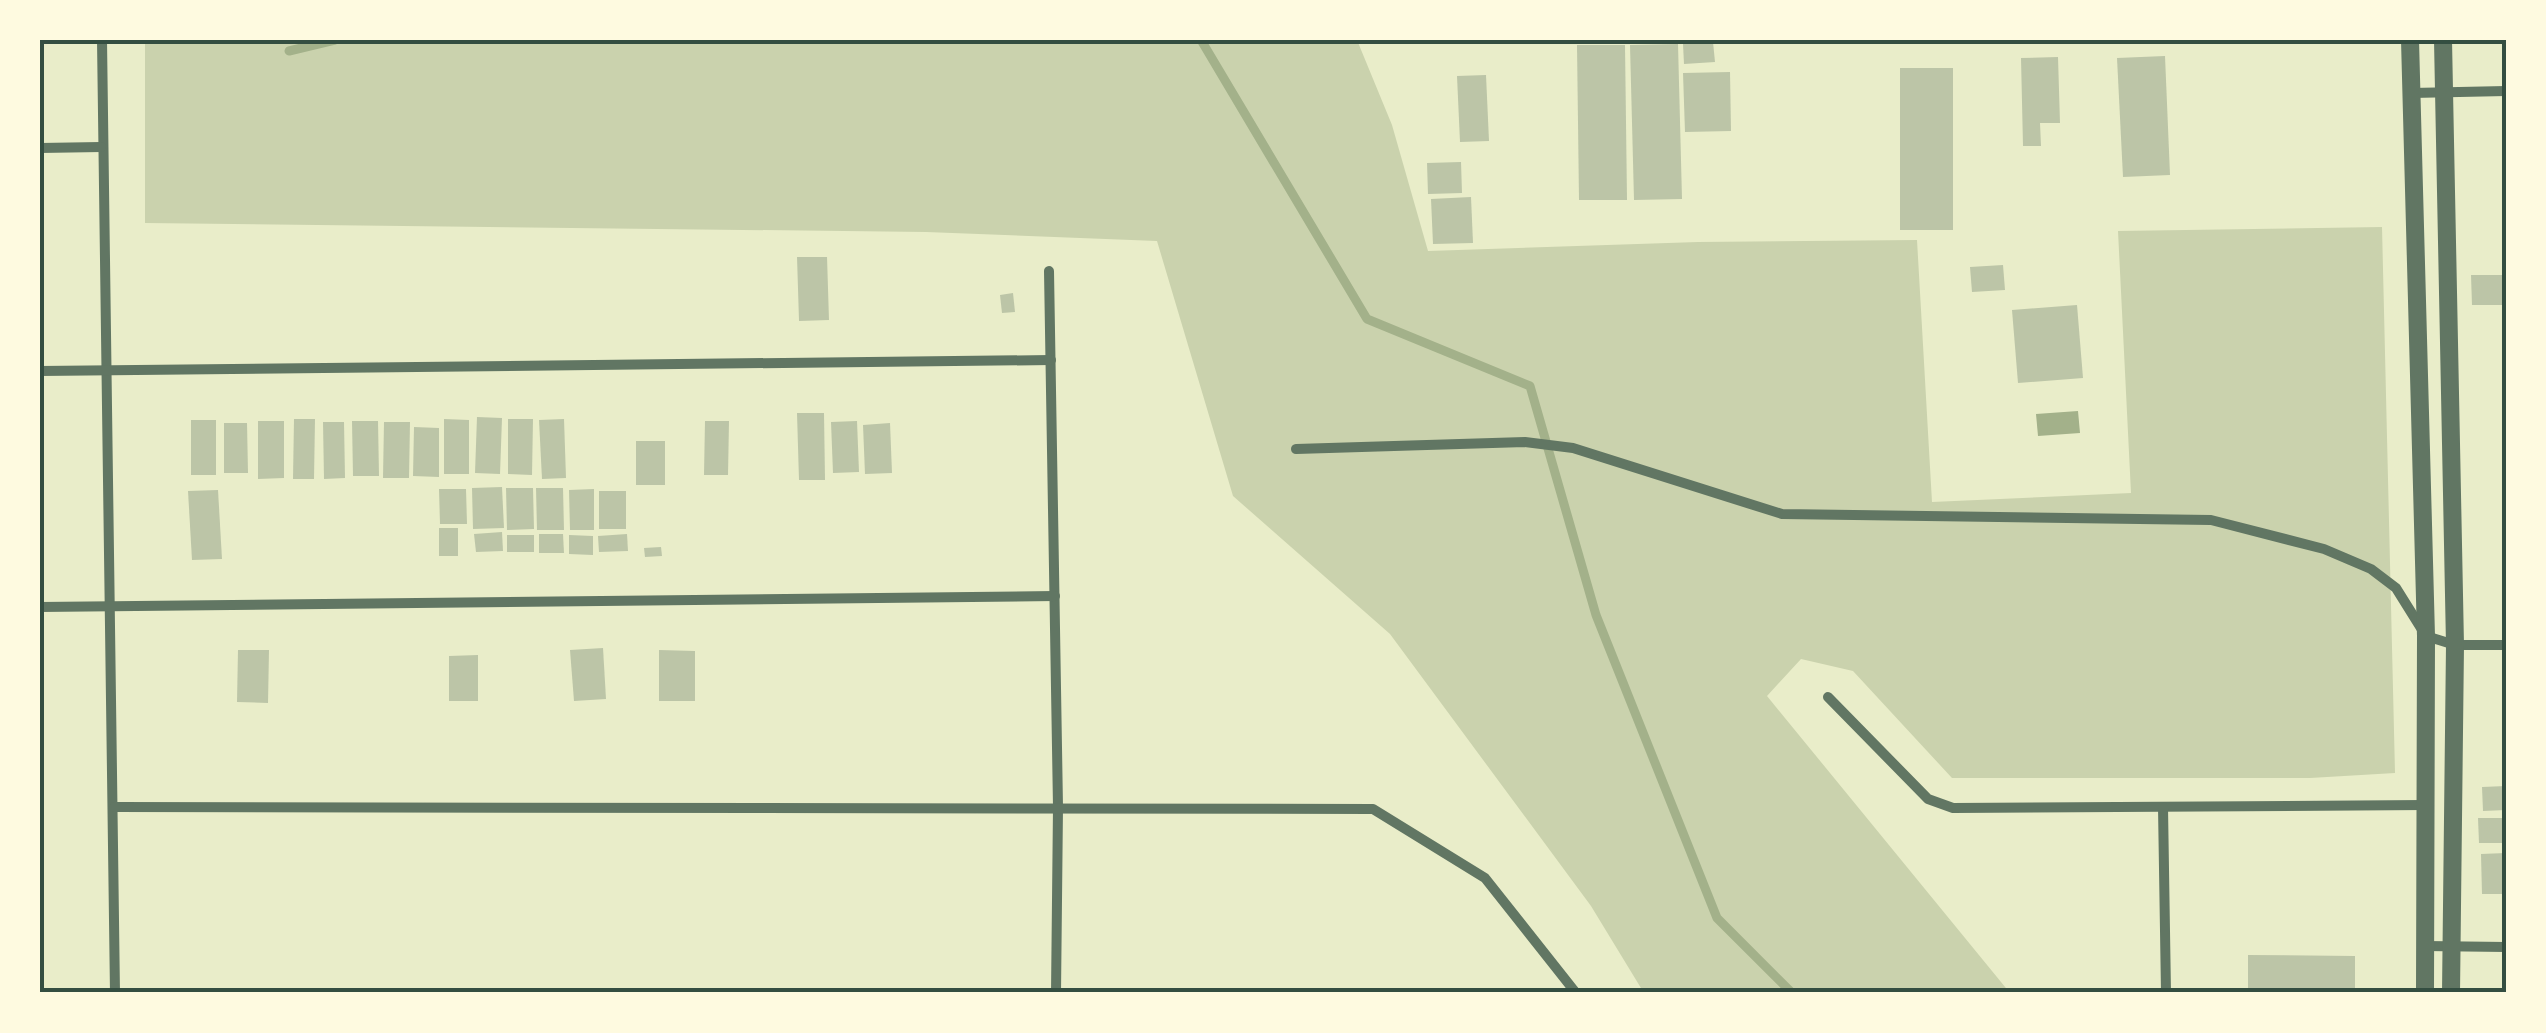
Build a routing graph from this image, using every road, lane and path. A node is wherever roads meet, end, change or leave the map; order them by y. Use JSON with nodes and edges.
{"nodes":[{"id":1,"x":102,"y":40,"type":"edge"},
{"id":2,"x":2410,"y":40,"type":"edge"},
{"id":3,"x":2443,"y":40,"type":"edge"},
{"id":4,"x":2444,"y":91,"type":"junction"},
{"id":5,"x":2412,"y":92,"type":"junction"},
{"id":6,"x":2506,"y":92,"type":"edge"},
{"id":7,"x":102,"y":147,"type":"junction"},
{"id":8,"x":40,"y":148,"type":"edge"},
{"id":9,"x":1050,"y":271,"type":"dead end"},
{"id":10,"x":1051,"y":360,"type":"junction"},
{"id":11,"x":40,"y":371,"type":"edge"},
{"id":12,"x":106,"y":371,"type":"junction"},
{"id":13,"x":1296,"y":449,"type":"dead end"},
{"id":14,"x":1055,"y":596,"type":"junction"},
{"id":15,"x":40,"y":607,"type":"edge"},
{"id":16,"x":111,"y":607,"type":"junction"},
{"id":17,"x":2426,"y":636,"type":"junction"},
{"id":18,"x":2455,"y":644,"type":"junction"},
{"id":19,"x":2506,"y":645,"type":"edge"},
{"id":20,"x":1828,"y":698,"type":"dead end"},
{"id":21,"x":2426,"y":805,"type":"junction"},
{"id":22,"x":114,"y":807,"type":"junction"},
{"id":23,"x":1058,"y":807,"type":"junction"},
{"id":24,"x":2162,"y":807,"type":"junction"},
{"id":25,"x":2426,"y":946,"type":"junction"},
{"id":26,"x":2506,"y":946,"type":"edge"},
{"id":27,"x":2451,"y":948,"type":"junction"},
{"id":28,"x":115,"y":993,"type":"edge"},
{"id":29,"x":1056,"y":993,"type":"edge"},
{"id":30,"x":1576,"y":993,"type":"edge"},
{"id":31,"x":2166,"y":993,"type":"edge"},
{"id":32,"x":2426,"y":993,"type":"edge"},
{"id":33,"x":2452,"y":993,"type":"edge"}],
"edges":[{"from":1,"to":7,"type":"street"},
{"from":2,"to":5,"type":"street"},
{"from":3,"to":4,"type":"street"},
{"from":4,"to":5,"type":"street"},
{"from":4,"to":6,"type":"street"},
{"from":4,"to":18,"type":"street"},
{"from":5,"to":17,"type":"street"},
{"from":7,"to":8,"type":"street"},
{"from":7,"to":12,"type":"street"},
{"from":9,"to":10,"type":"street"},
{"from":10,"to":12,"type":"street"},
{"from":10,"to":14,"type":"street"},
{"from":11,"to":12,"type":"street"},
{"from":12,"to":16,"type":"street"},
{"from":13,"to":17,"type":"street"},
{"from":14,"to":16,"type":"street"},
{"from":14,"to":23,"type":"street"},
{"from":15,"to":16,"type":"street"},
{"from":16,"to":22,"type":"street"},
{"from":17,"to":18,"type":"street"},
{"from":17,"to":21,"type":"street"},
{"from":18,"to":19,"type":"street"},
{"from":18,"to":27,"type":"street"},
{"from":20,"to":24,"type":"street"},
{"from":21,"to":24,"type":"street"},
{"from":21,"to":25,"type":"street"},
{"from":22,"to":23,"type":"street"},
{"from":22,"to":28,"type":"street"},
{"from":23,"to":29,"type":"street"},
{"from":23,"to":30,"type":"street"},
{"from":24,"to":31,"type":"street"},
{"from":25,"to":27,"type":"street"},
{"from":25,"to":32,"type":"street"},
{"from":26,"to":27,"type":"street"},
{"from":27,"to":33,"type":"street"}]}
